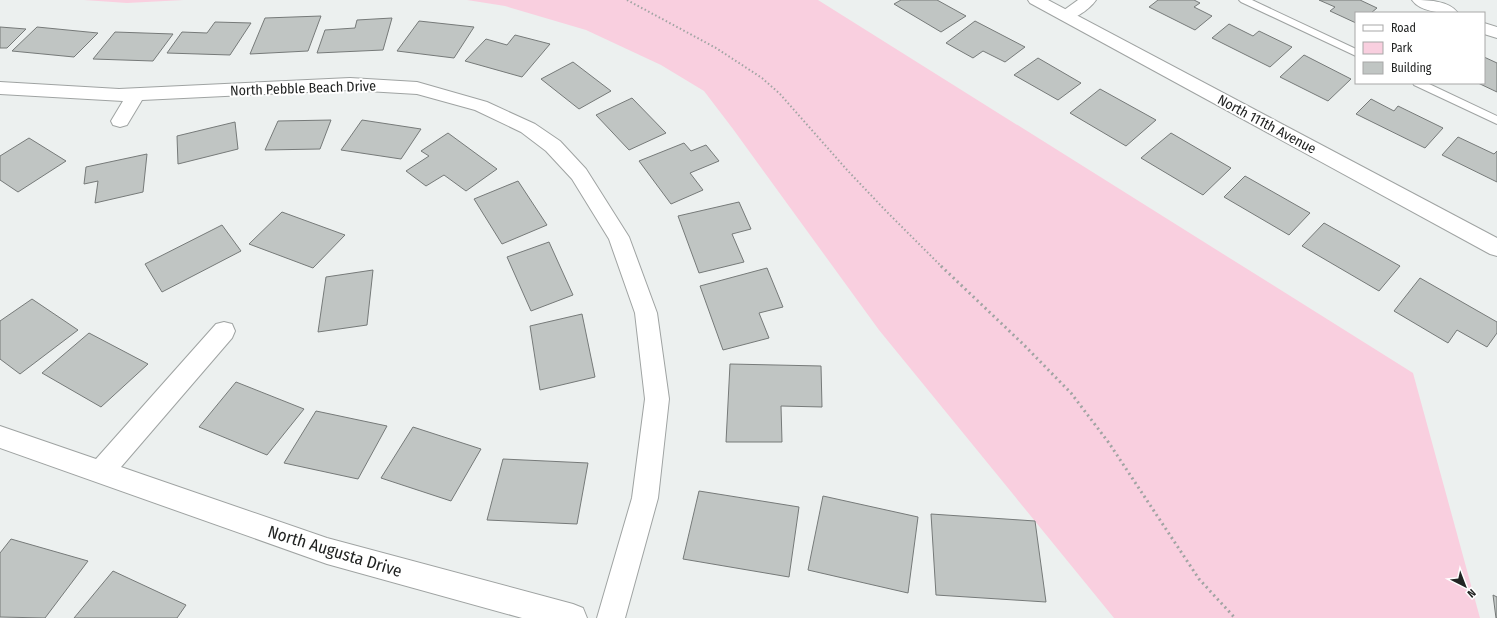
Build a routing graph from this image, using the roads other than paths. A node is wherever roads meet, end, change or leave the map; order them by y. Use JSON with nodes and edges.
{"nodes":[{"id":1,"x":1036,"y":0,"type":"edge"},
{"id":2,"x":1088,"y":0,"type":"edge"},
{"id":3,"x":1244,"y":0,"type":"edge"},
{"id":4,"x":1420,"y":0,"type":"edge"},
{"id":5,"x":1448,"y":12,"type":"edge"},
{"id":6,"x":1066,"y":16,"type":"junction"},
{"id":7,"x":1485,"y":28,"type":"edge"},
{"id":8,"x":1497,"y":33,"type":"edge"},
{"id":9,"x":1355,"y":53,"type":"edge"},
{"id":10,"x":1420,"y":84,"type":"edge"},
{"id":11,"x":0,"y":88,"type":"edge"},
{"id":12,"x":136,"y":95,"type":"junction"},
{"id":13,"x":1497,"y":120,"type":"edge"},
{"id":14,"x":120,"y":121,"type":"dead end"},
{"id":15,"x":1497,"y":248,"type":"edge"},
{"id":16,"x":224,"y":331,"type":"dead end"},
{"id":17,"x":0,"y":437,"type":"edge"},
{"id":18,"x":100,"y":472,"type":"junction"},
{"id":19,"x":573,"y":618,"type":"edge"},
{"id":20,"x":611,"y":618,"type":"edge"}],
"edges":[{"from":1,"to":6,"type":"street","name":"North 111th Avenue"},
{"from":2,"to":6,"type":"street"},
{"from":3,"to":9,"type":"lane"},
{"from":4,"to":5,"type":"street"},
{"from":6,"to":15,"type":"street","name":"North 111th Avenue"},
{"from":7,"to":8,"type":"street"},
{"from":10,"to":13,"type":"lane"},
{"from":11,"to":12,"type":"street","name":"North Pebble Beach Drive"},
{"from":12,"to":14,"type":"street"},
{"from":12,"to":20,"type":"street","name":"North Pebble Beach Drive"},
{"from":16,"to":18,"type":"street"},
{"from":17,"to":18,"type":"street","name":"North Augusta Drive"},
{"from":18,"to":19,"type":"street","name":"North Augusta Drive"}]}
